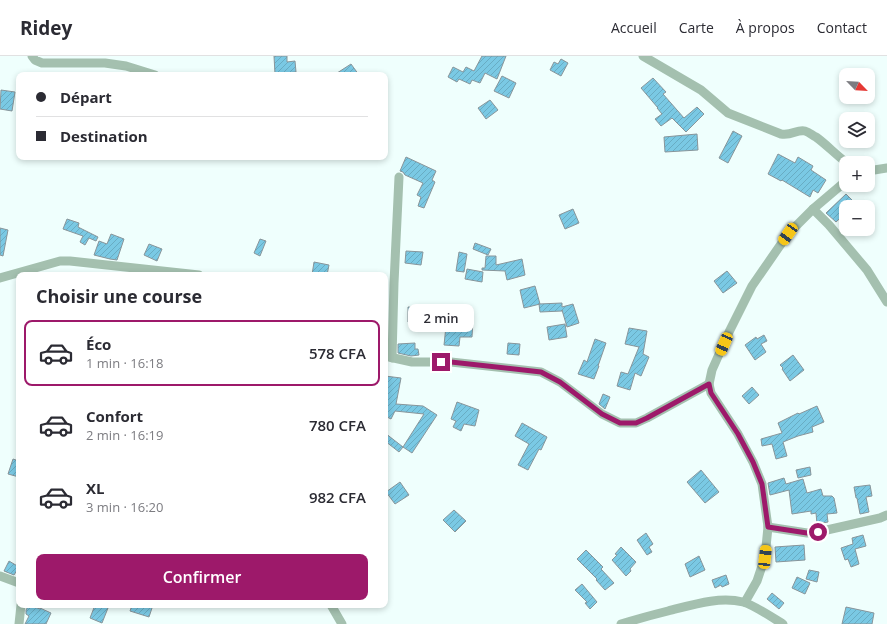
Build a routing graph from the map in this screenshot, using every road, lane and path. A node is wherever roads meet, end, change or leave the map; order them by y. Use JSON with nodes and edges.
{"nodes":[{"id":1,"x":32,"y":56,"type":"edge"},
{"id":2,"x":643,"y":56,"type":"edge"},
{"id":3,"x":145,"y":72,"type":"edge"},
{"id":4,"x":839,"y":156,"type":"edge"},
{"id":5,"x":887,"y":168,"type":"edge"},
{"id":6,"x":875,"y":170,"type":"edge"},
{"id":7,"x":399,"y":177,"type":"dead end"},
{"id":8,"x":839,"y":187,"type":"edge"},
{"id":9,"x":813,"y":209,"type":"junction"},
{"id":10,"x":21,"y":272,"type":"edge"},
{"id":11,"x":170,"y":272,"type":"edge"},
{"id":12,"x":16,"y":273,"type":"edge"},
{"id":13,"x":0,"y":278,"type":"edge"},
{"id":14,"x":887,"y":302,"type":"edge"},
{"id":15,"x":389,"y":357,"type":"edge"},
{"id":16,"x":709,"y":384,"type":"junction"},
{"id":17,"x":887,"y":515,"type":"edge"},
{"id":18,"x":768,"y":527,"type":"junction"},
{"id":19,"x":0,"y":576,"type":"edge"},
{"id":20,"x":16,"y":583,"type":"edge"},
{"id":21,"x":745,"y":602,"type":"junction"},
{"id":22,"x":21,"y":608,"type":"edge"},
{"id":23,"x":333,"y":608,"type":"edge"},
{"id":24,"x":19,"y":624,"type":"edge"},
{"id":25,"x":342,"y":624,"type":"edge"},
{"id":26,"x":621,"y":624,"type":"edge"},
{"id":27,"x":783,"y":624,"type":"edge"}],
"edges":[{"from":1,"to":3,"type":"street"},
{"from":2,"to":4,"type":"street"},
{"from":5,"to":6,"type":"street"},
{"from":7,"to":15,"type":"street"},
{"from":8,"to":9,"type":"street"},
{"from":9,"to":14,"type":"street"},
{"from":9,"to":16,"type":"street"},
{"from":10,"to":11,"type":"street"},
{"from":12,"to":13,"type":"street"},
{"from":15,"to":16,"type":"street"},
{"from":16,"to":18,"type":"street"},
{"from":17,"to":18,"type":"street"},
{"from":18,"to":21,"type":"street"},
{"from":19,"to":20,"type":"street"},
{"from":21,"to":26,"type":"street"},
{"from":21,"to":27,"type":"street"},
{"from":22,"to":24,"type":"street"},
{"from":23,"to":25,"type":"street"}]}
